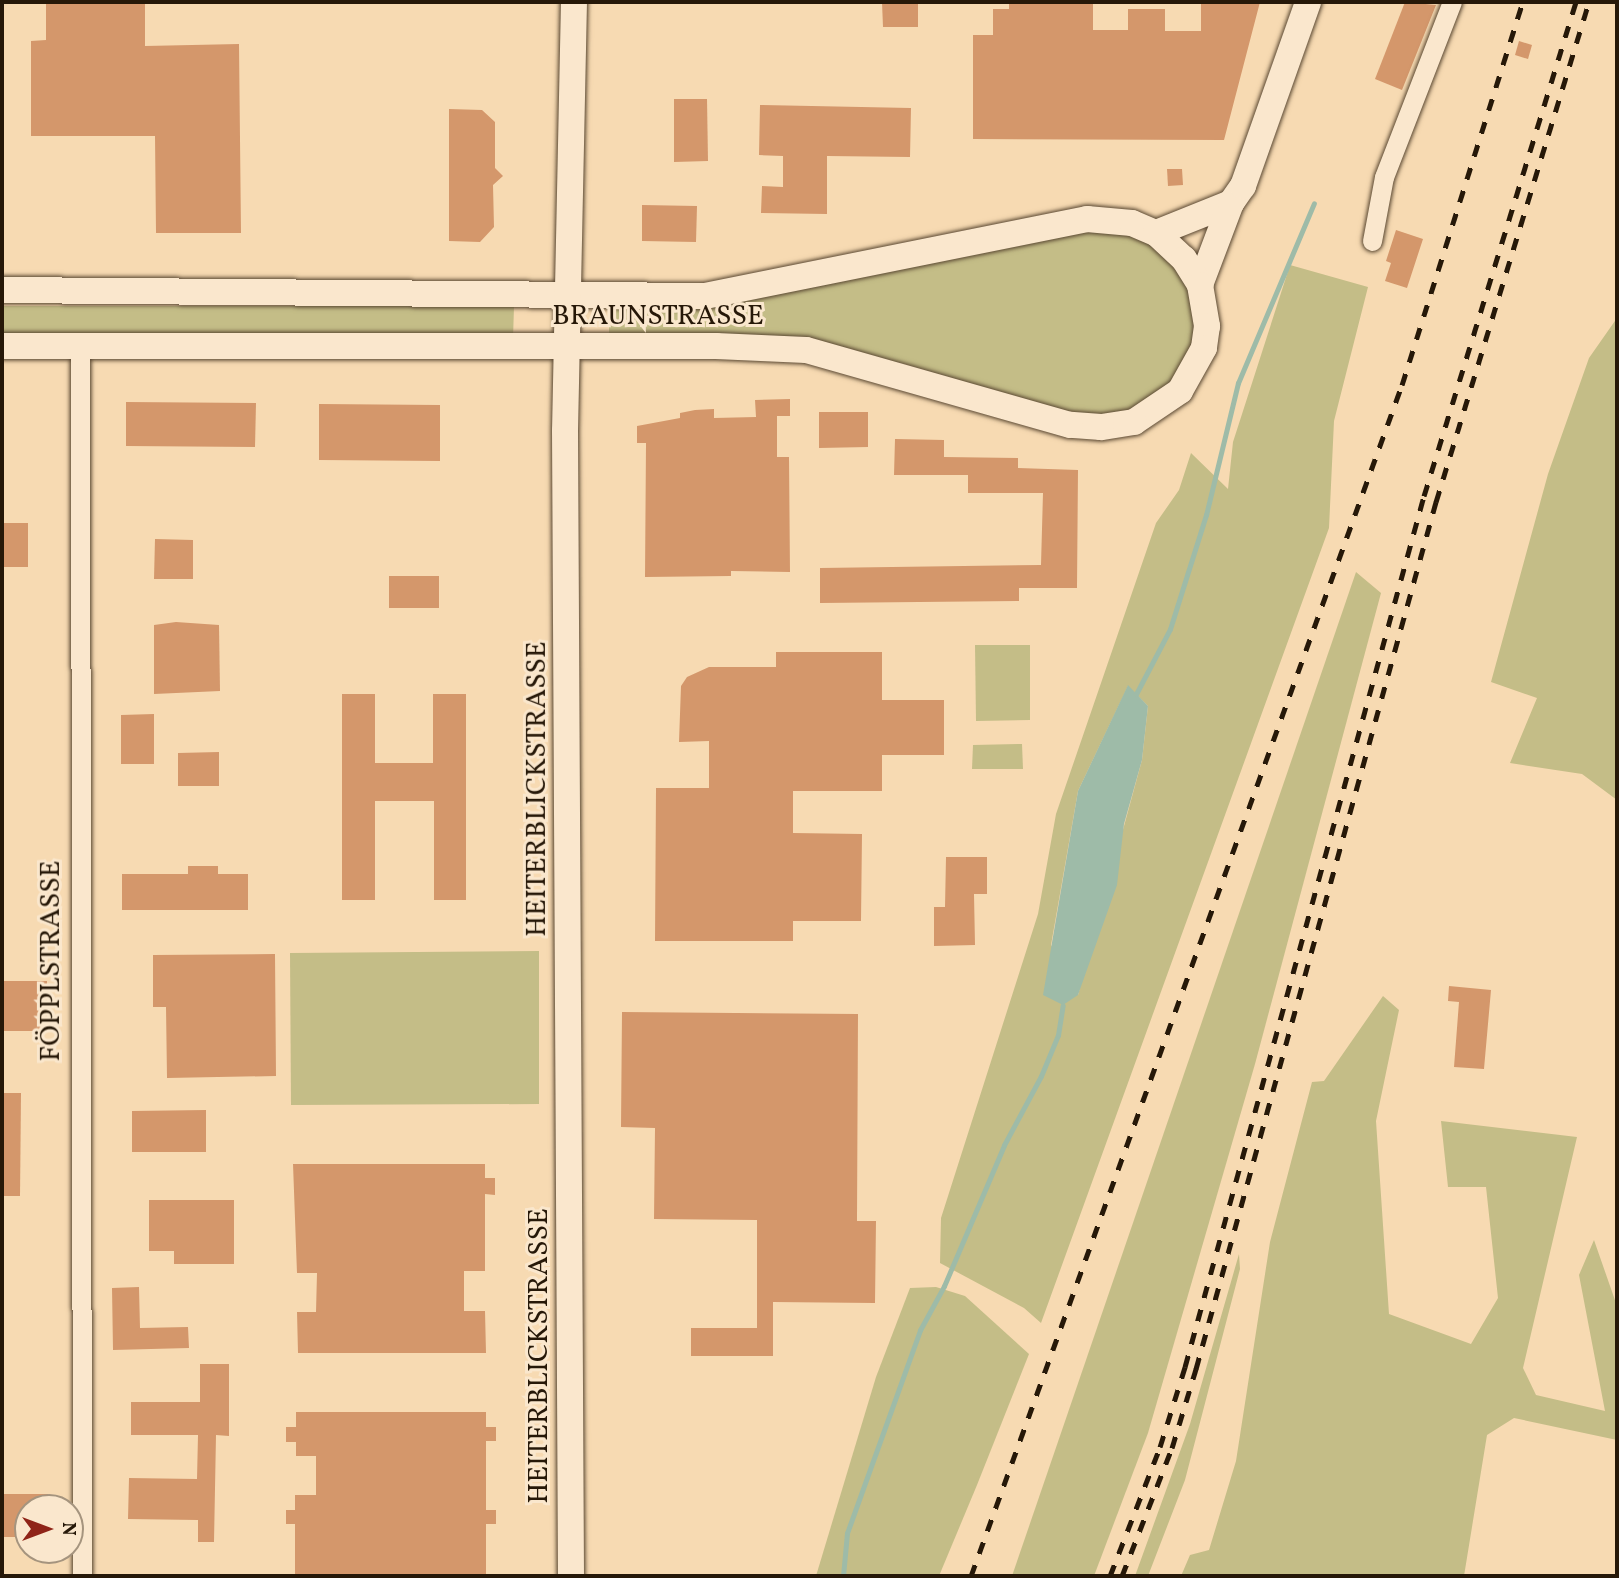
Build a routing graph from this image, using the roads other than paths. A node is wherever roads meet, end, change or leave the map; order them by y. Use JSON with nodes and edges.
{"nodes":[{"id":1,"x":573,"y":2,"type":"edge"},
{"id":2,"x":1308,"y":2,"type":"edge"},
{"id":3,"x":1452,"y":2,"type":"edge"},
{"id":4,"x":1231,"y":203,"type":"junction"},
{"id":5,"x":1156,"y":233,"type":"junction"},
{"id":6,"x":1372,"y":240,"type":"dead end"},
{"id":7,"x":1200,"y":285,"type":"junction"},
{"id":8,"x":2,"y":290,"type":"edge"},
{"id":9,"x":569,"y":296,"type":"junction"},
{"id":10,"x":2,"y":346,"type":"edge"},
{"id":11,"x":80,"y":346,"type":"junction"},
{"id":12,"x":568,"y":348,"type":"junction"},
{"id":13,"x":82,"y":1576,"type":"edge"},
{"id":14,"x":571,"y":1576,"type":"edge"}],
"edges":[{"from":1,"to":9,"type":"main road","name":"HEITERBLICKSTRASSE"},
{"from":2,"to":4,"type":"main road"},
{"from":3,"to":6,"type":"street"},
{"from":4,"to":5,"type":"main road"},
{"from":4,"to":7,"type":"main road"},
{"from":5,"to":7,"type":"main road","name":"BRAUNSTRASSE"},
{"from":5,"to":9,"type":"main road","name":"BRAUNSTRASSE"},
{"from":7,"to":12,"type":"main road","name":"BRAUNSTRASSE"},
{"from":8,"to":9,"type":"main road","name":"BRAUNSTRASSE"},
{"from":9,"to":12,"type":"main road","name":"HEITERBLICKSTRASSE"},
{"from":10,"to":11,"type":"main road","name":"BRAUNSTRASSE"},
{"from":11,"to":12,"type":"main road","name":"BRAUNSTRASSE"},
{"from":11,"to":13,"type":"street","name":"FÖPPLSTRASSE"},
{"from":12,"to":14,"type":"main road","name":"HEITERBLICKSTRASSE"}]}
